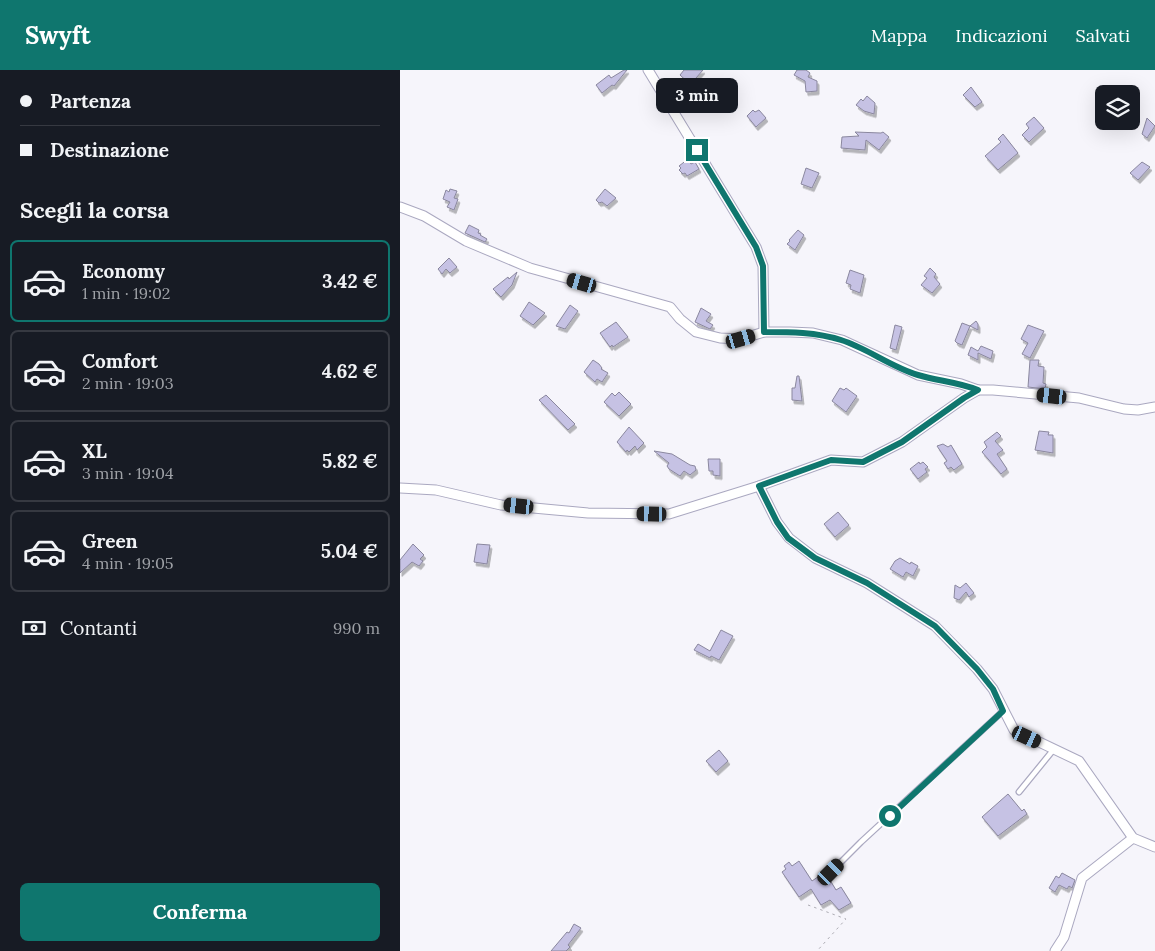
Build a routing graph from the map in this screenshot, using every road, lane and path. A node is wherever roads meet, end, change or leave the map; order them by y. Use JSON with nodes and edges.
{"nodes":[{"id":1,"x":648,"y":70,"type":"edge"},
{"id":2,"x":400,"y":207,"type":"edge"},
{"id":3,"x":764,"y":332,"type":"junction"},
{"id":4,"x":978,"y":390,"type":"junction"},
{"id":5,"x":1155,"y":407,"type":"edge"},
{"id":6,"x":759,"y":486,"type":"junction"},
{"id":7,"x":400,"y":488,"type":"edge"},
{"id":8,"x":1003,"y":711,"type":"junction"},
{"id":9,"x":1054,"y":749,"type":"junction"},
{"id":10,"x":1019,"y":792,"type":"dead end"},
{"id":11,"x":1133,"y":838,"type":"junction"},
{"id":12,"x":1155,"y":847,"type":"edge"},
{"id":13,"x":831,"y":872,"type":"dead end"},
{"id":14,"x":808,"y":904,"type":"dead end"},
{"id":15,"x":817,"y":951,"type":"edge"},
{"id":16,"x":1055,"y":951,"type":"edge"}],
"edges":[{"from":1,"to":3,"type":"street"},
{"from":2,"to":3,"type":"street"},
{"from":3,"to":4,"type":"street"},
{"from":4,"to":5,"type":"street"},
{"from":4,"to":6,"type":"street"},
{"from":6,"to":7,"type":"street"},
{"from":6,"to":8,"type":"street"},
{"from":8,"to":9,"type":"street"},
{"from":8,"to":13,"type":"lane"},
{"from":9,"to":10,"type":"lane"},
{"from":9,"to":11,"type":"street"},
{"from":11,"to":12,"type":"street"},
{"from":11,"to":16,"type":"street"},
{"from":14,"to":15,"type":"path"}]}
